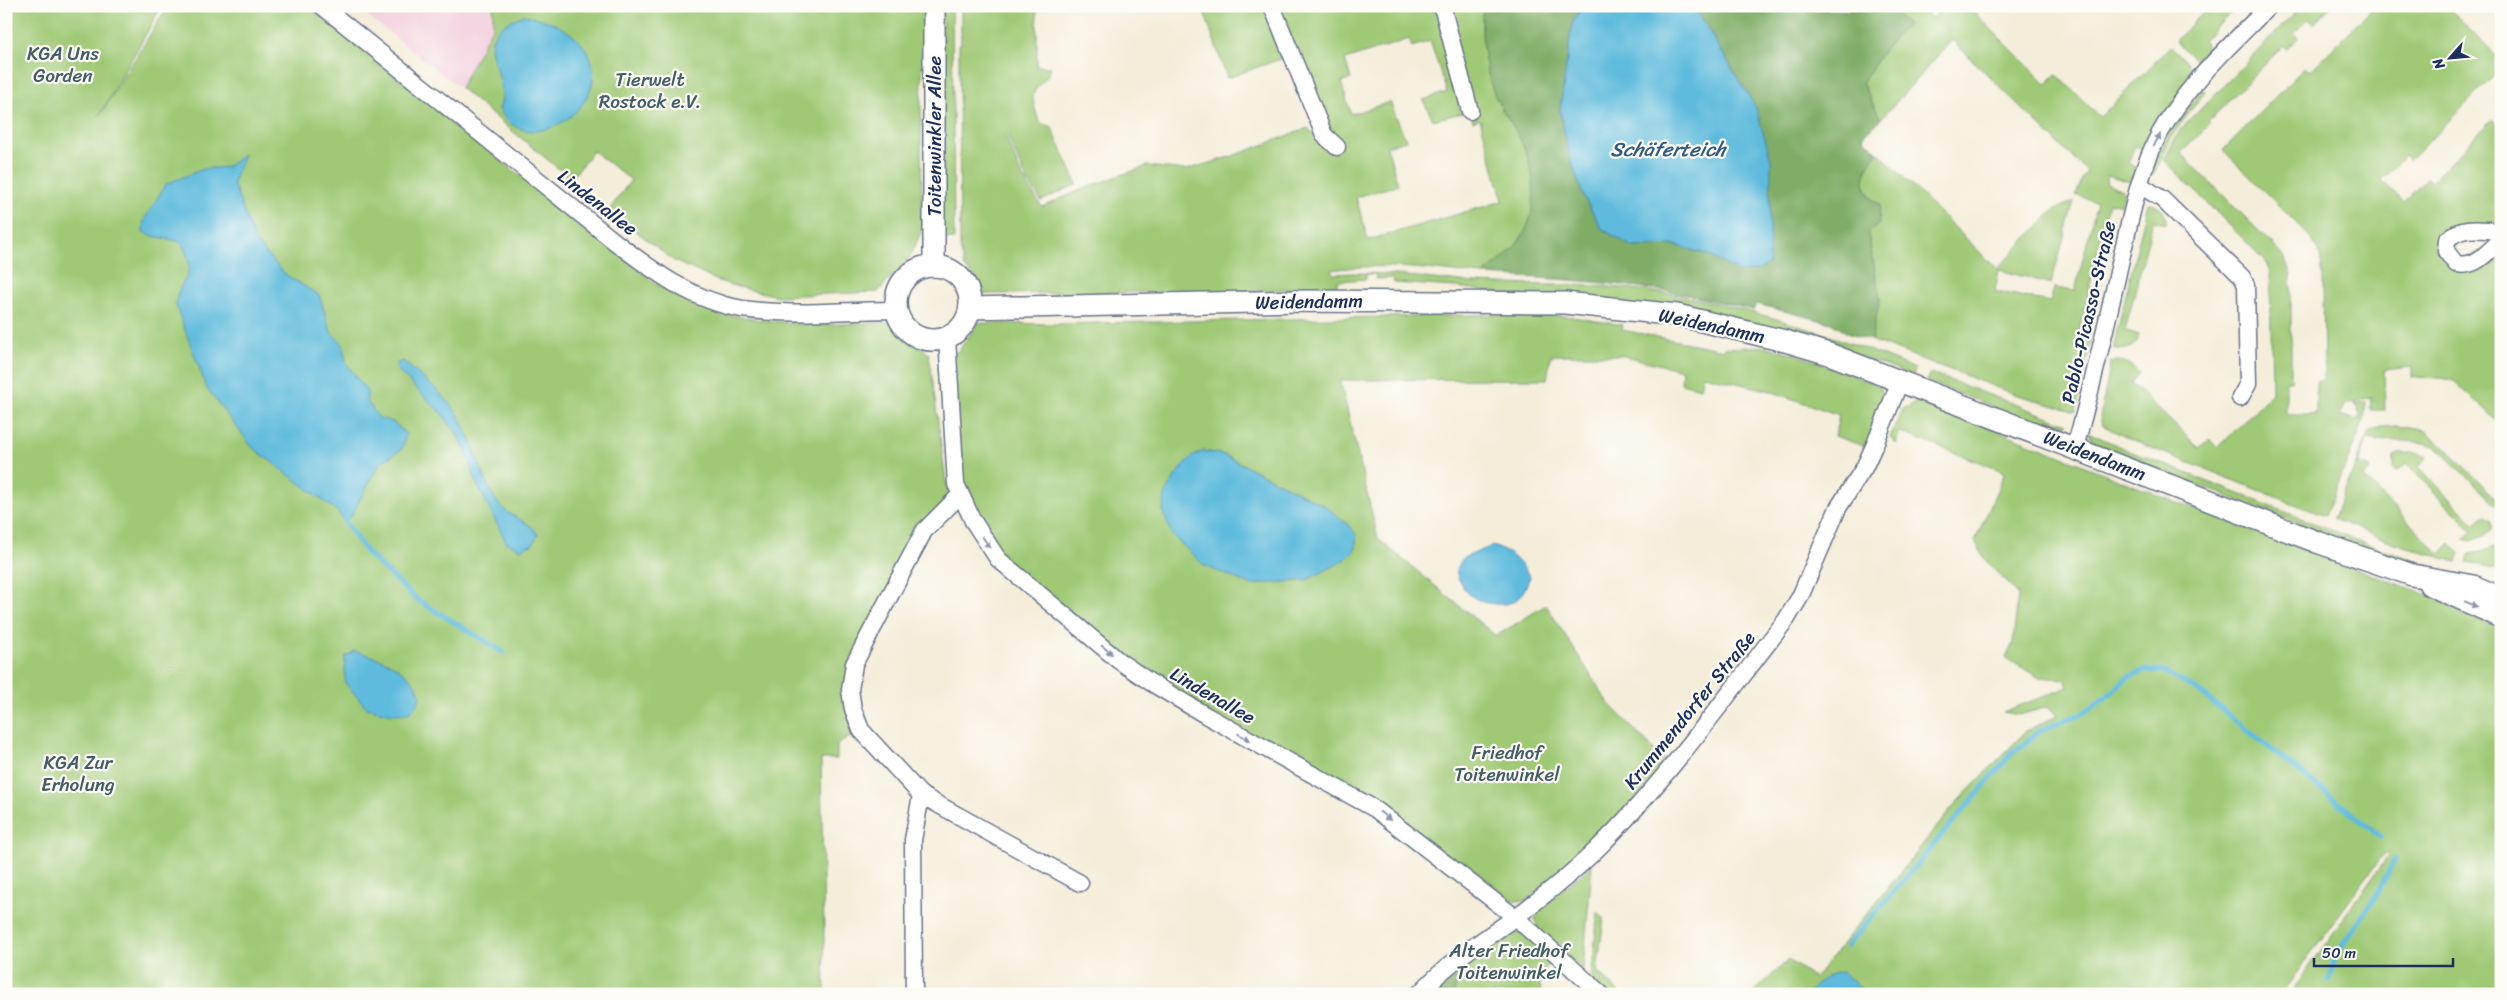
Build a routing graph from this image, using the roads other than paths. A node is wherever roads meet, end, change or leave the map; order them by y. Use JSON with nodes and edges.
{"nodes":[{"id":1,"x":322,"y":6,"type":"edge"},
{"id":2,"x":934,"y":6,"type":"edge"},
{"id":3,"x":1272,"y":6,"type":"edge"},
{"id":4,"x":1442,"y":6,"type":"edge"},
{"id":5,"x":2269,"y":6,"type":"edge"},
{"id":6,"x":1470,"y":111,"type":"dead end"},
{"id":7,"x":1337,"y":147,"type":"dead end"},
{"id":8,"x":2140,"y":185,"type":"junction"},
{"id":9,"x":2501,"y":231,"type":"edge"},
{"id":10,"x":2501,"y":240,"type":"edge"},
{"id":11,"x":934,"y":266,"type":"junction"},
{"id":12,"x":970,"y":308,"type":"junction"},
{"id":13,"x":896,"y":310,"type":"junction"},
{"id":14,"x":947,"y":338,"type":"junction"},
{"id":15,"x":1900,"y":380,"type":"junction"},
{"id":16,"x":2240,"y":398,"type":"dead end"},
{"id":17,"x":2075,"y":447,"type":"junction"},
{"id":18,"x":962,"y":500,"type":"junction"},
{"id":19,"x":2412,"y":574,"type":"junction"},
{"id":20,"x":2501,"y":598,"type":"edge"},
{"id":21,"x":2501,"y":617,"type":"edge"},
{"id":22,"x":921,"y":795,"type":"junction"},
{"id":23,"x":1080,"y":884,"type":"dead end"},
{"id":24,"x":1515,"y":917,"type":"junction"},
{"id":25,"x":914,"y":994,"type":"edge"},
{"id":26,"x":1419,"y":994,"type":"edge"},
{"id":27,"x":1601,"y":994,"type":"edge"}],
"edges":[{"from":1,"to":13,"type":"street","name":"Lindenallee"},
{"from":2,"to":11,"type":"street","name":"Toitenwinkler Allee"},
{"from":3,"to":7,"type":"street"},
{"from":4,"to":6,"type":"street"},
{"from":8,"to":5,"type":"street","name":"Pablo-Picasso-Straße","one_way":true},
{"from":8,"to":16,"type":"street"},
{"from":8,"to":17,"type":"street","name":"Pablo-Picasso-Straße"},
{"from":9,"to":10,"type":"street"},
{"from":11,"to":12,"type":"street"},
{"from":11,"to":13,"type":"street"},
{"from":12,"to":14,"type":"street"},
{"from":12,"to":15,"type":"street","name":"Weidendamm"},
{"from":13,"to":14,"type":"street"},
{"from":14,"to":18,"type":"street","name":"Lindenallee"},
{"from":15,"to":17,"type":"street","name":"Weidendamm"},
{"from":15,"to":24,"type":"street","name":"Krummendorfer Straße"},
{"from":17,"to":19,"type":"street","name":"Weidendamm"},
{"from":18,"to":22,"type":"street"},
{"from":18,"to":24,"type":"street","name":"Lindenallee","one_way":true},
{"from":19,"to":20,"type":"street","name":"Weidendamm"},
{"from":19,"to":21,"type":"street","name":"Weidendamm","one_way":true},
{"from":22,"to":23,"type":"street"},
{"from":22,"to":25,"type":"street"},
{"from":24,"to":26,"type":"street","name":"Krummendorfer Straße"},
{"from":24,"to":27,"type":"street","name":"Lindenallee"}]}
